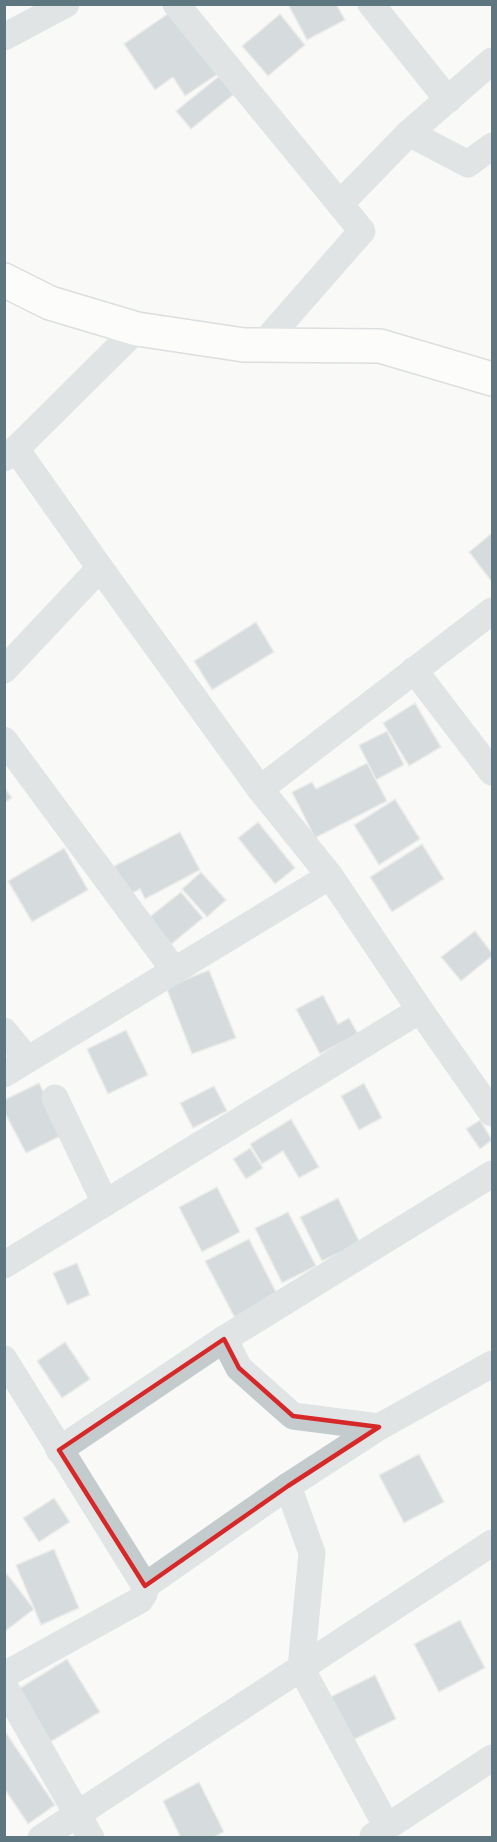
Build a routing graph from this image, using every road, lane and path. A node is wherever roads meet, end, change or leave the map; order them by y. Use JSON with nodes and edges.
{"nodes":[{"id":1,"x":66,"y":4,"type":"edge"},
{"id":2,"x":176,"y":4,"type":"edge"},
{"id":3,"x":370,"y":4,"type":"edge"},
{"id":4,"x":4,"y":37,"type":"edge"},
{"id":5,"x":492,"y":61,"type":"edge"},
{"id":6,"x":448,"y":100,"type":"junction"},
{"id":7,"x":409,"y":133,"type":"junction"},
{"id":8,"x":492,"y":146,"type":"edge"},
{"id":9,"x":340,"y":204,"type":"junction"},
{"id":10,"x":4,"y":280,"type":"edge"},
{"id":11,"x":137,"y":329,"type":"junction"},
{"id":12,"x":261,"y":345,"type":"junction"},
{"id":13,"x":492,"y":379,"type":"edge"},
{"id":14,"x":10,"y":454,"type":"edge"},
{"id":15,"x":100,"y":568,"type":"junction"},
{"id":16,"x":492,"y":611,"type":"edge"},
{"id":17,"x":4,"y":670,"type":"edge"},
{"id":18,"x":414,"y":670,"type":"junction"},
{"id":19,"x":4,"y":740,"type":"edge"},
{"id":20,"x":492,"y":772,"type":"edge"},
{"id":21,"x":260,"y":789,"type":"junction"},
{"id":22,"x":330,"y":876,"type":"junction"},
{"id":23,"x":174,"y":970,"type":"junction"},
{"id":24,"x":420,"y":1010,"type":"junction"},
{"id":25,"x":4,"y":1031,"type":"edge"},
{"id":26,"x":27,"y":1059,"type":"junction"},
{"id":27,"x":4,"y":1074,"type":"edge"},
{"id":28,"x":55,"y":1098,"type":"dead end"},
{"id":29,"x":492,"y":1113,"type":"edge"},
{"id":30,"x":492,"y":1174,"type":"edge"},
{"id":31,"x":105,"y":1203,"type":"junction"},
{"id":32,"x":4,"y":1265,"type":"edge"},
{"id":33,"x":224,"y":1339,"type":"junction"},
{"id":34,"x":4,"y":1359,"type":"edge"},
{"id":35,"x":492,"y":1364,"type":"edge"},
{"id":36,"x":379,"y":1427,"type":"junction"},
{"id":37,"x":59,"y":1450,"type":"junction"},
{"id":38,"x":288,"y":1486,"type":"junction"},
{"id":39,"x":492,"y":1543,"type":"edge"},
{"id":40,"x":145,"y":1586,"type":"junction"},
{"id":41,"x":301,"y":1668,"type":"junction"},
{"id":42,"x":4,"y":1678,"type":"edge"},
{"id":43,"x":4,"y":1686,"type":"edge"},
{"id":44,"x":492,"y":1758,"type":"edge"},
{"id":45,"x":78,"y":1814,"type":"junction"},
{"id":46,"x":380,"y":1832,"type":"edge"},
{"id":47,"x":41,"y":1838,"type":"edge"},
{"id":48,"x":91,"y":1838,"type":"edge"}],
"edges":[{"from":1,"to":4,"type":"street"},
{"from":2,"to":9,"type":"street"},
{"from":3,"to":6,"type":"street"},
{"from":5,"to":6,"type":"street"},
{"from":6,"to":7,"type":"street"},
{"from":7,"to":8,"type":"street"},
{"from":7,"to":9,"type":"street"},
{"from":9,"to":12,"type":"street"},
{"from":10,"to":11,"type":"street"},
{"from":11,"to":12,"type":"street"},
{"from":11,"to":14,"type":"street"},
{"from":12,"to":13,"type":"street"},
{"from":14,"to":15,"type":"street"},
{"from":15,"to":17,"type":"street"},
{"from":15,"to":21,"type":"street"},
{"from":16,"to":18,"type":"street"},
{"from":18,"to":20,"type":"street"},
{"from":18,"to":21,"type":"street"},
{"from":19,"to":23,"type":"street"},
{"from":21,"to":22,"type":"street"},
{"from":22,"to":23,"type":"street"},
{"from":22,"to":24,"type":"street"},
{"from":23,"to":26,"type":"street"},
{"from":24,"to":29,"type":"street"},
{"from":24,"to":31,"type":"street"},
{"from":25,"to":26,"type":"street"},
{"from":26,"to":27,"type":"street"},
{"from":28,"to":31,"type":"street"},
{"from":30,"to":33,"type":"street"},
{"from":31,"to":32,"type":"street"},
{"from":33,"to":36,"type":"street"},
{"from":33,"to":37,"type":"street"},
{"from":34,"to":37,"type":"street"},
{"from":35,"to":36,"type":"street"},
{"from":36,"to":38,"type":"street"},
{"from":37,"to":40,"type":"street"},
{"from":38,"to":40,"type":"street"},
{"from":38,"to":41,"type":"street"},
{"from":39,"to":41,"type":"street"},
{"from":40,"to":42,"type":"street"},
{"from":41,"to":45,"type":"street"},
{"from":41,"to":46,"type":"street"},
{"from":43,"to":45,"type":"street"},
{"from":44,"to":46,"type":"street"},
{"from":45,"to":47,"type":"street"},
{"from":45,"to":48,"type":"street"}]}
